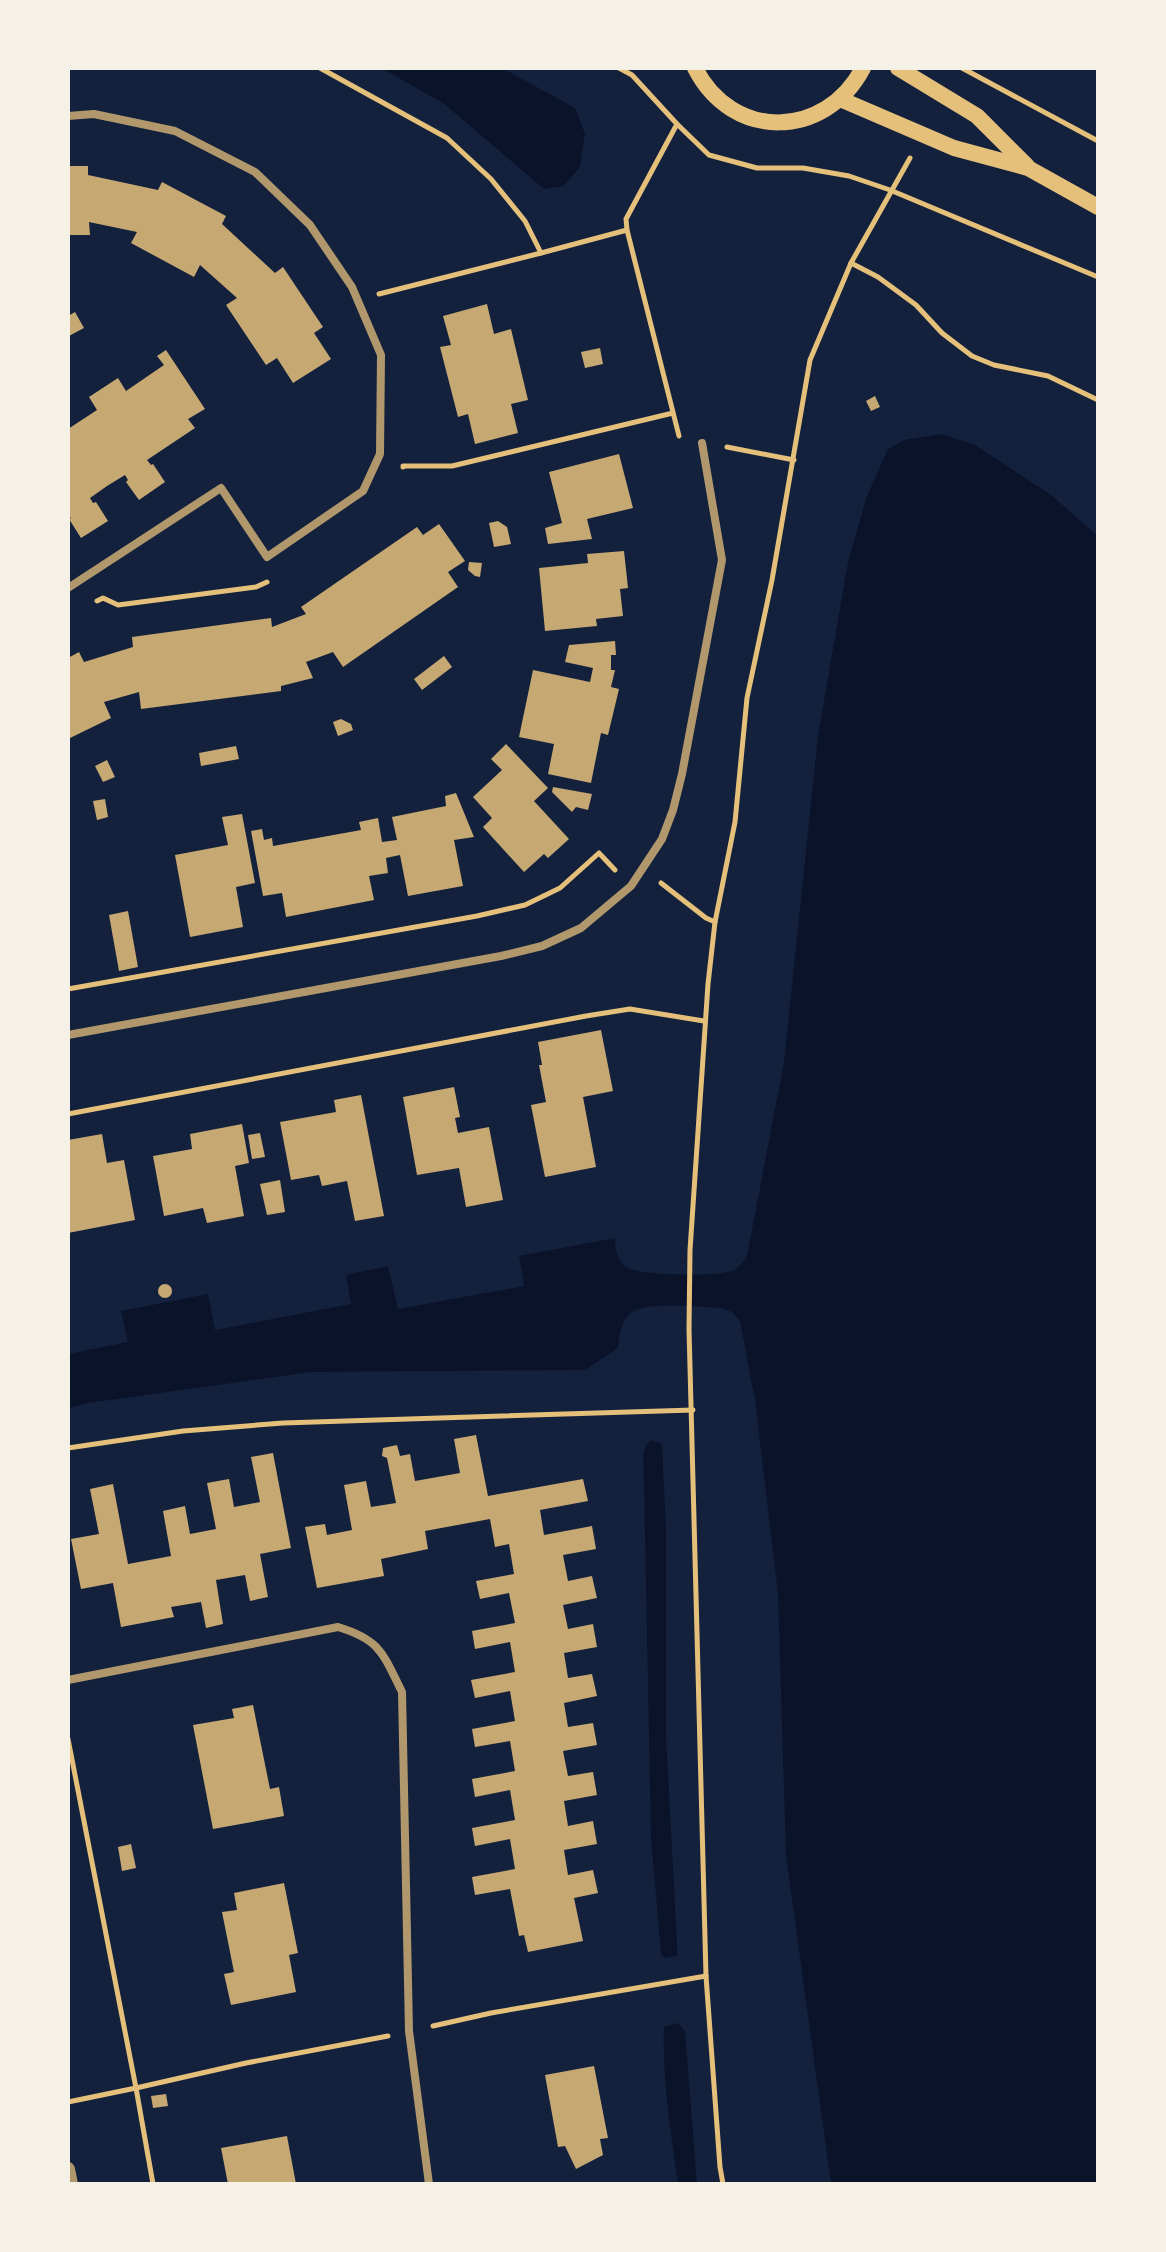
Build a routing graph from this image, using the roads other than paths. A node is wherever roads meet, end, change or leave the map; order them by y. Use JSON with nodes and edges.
{"nodes":[{"id":1,"x":695,"y":68,"type":"edge"},
{"id":2,"x":863,"y":68,"type":"edge"},
{"id":3,"x":898,"y":68,"type":"edge"},
{"id":4,"x":840,"y":99,"type":"junction"},
{"id":5,"x":68,"y":116,"type":"edge"},
{"id":6,"x":1028,"y":168,"type":"junction"},
{"id":7,"x":1098,"y":207,"type":"edge"},
{"id":8,"x":702,"y":443,"type":"road end"},
{"id":9,"x":68,"y":588,"type":"edge"},
{"id":10,"x":68,"y":1035,"type":"edge"},
{"id":11,"x":68,"y":1680,"type":"edge"},
{"id":12,"x":68,"y":2169,"type":"edge"},
{"id":13,"x":71,"y":2184,"type":"edge"},
{"id":14,"x":429,"y":2184,"type":"edge"}],
"edges":[{"from":1,"to":4,"type":"main road"},
{"from":2,"to":4,"type":"main road"},
{"from":3,"to":6,"type":"main road"},
{"from":4,"to":6,"type":"main road"},
{"from":5,"to":9,"type":"street"},
{"from":6,"to":7,"type":"main road"},
{"from":8,"to":10,"type":"street"},
{"from":11,"to":14,"type":"street"},
{"from":12,"to":13,"type":"street"}]}
